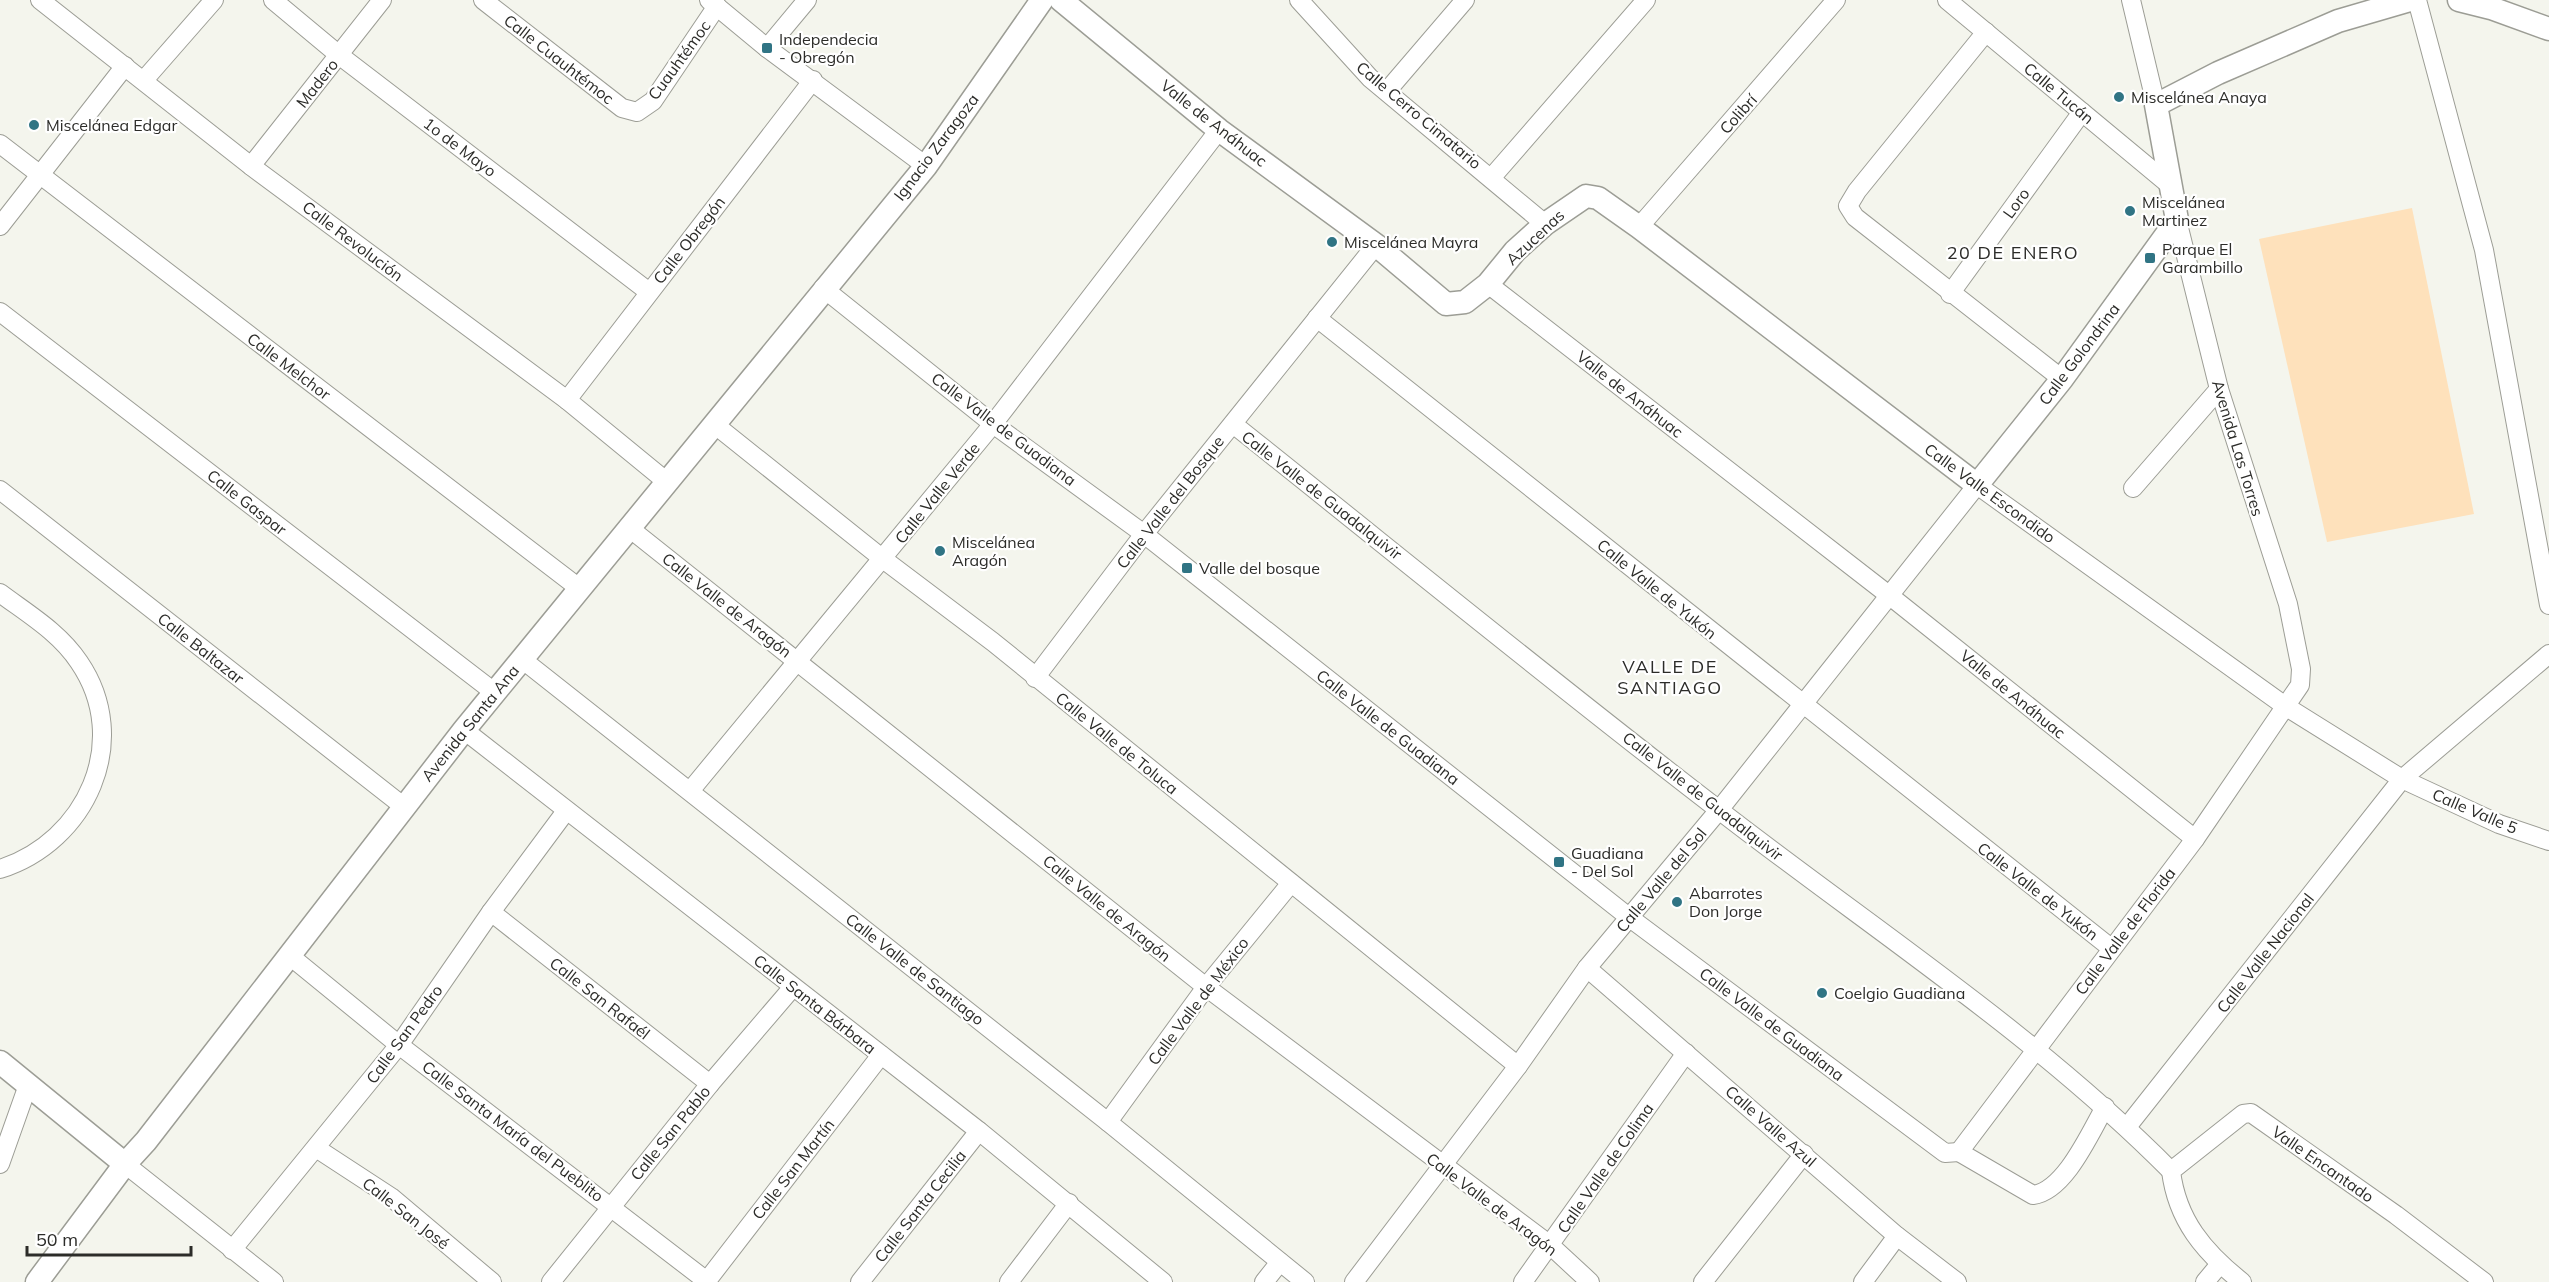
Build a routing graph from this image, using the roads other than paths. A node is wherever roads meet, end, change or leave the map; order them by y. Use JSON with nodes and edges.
{"nodes":[{"id":1,"x":40,"y":0,"type":"edge"},
{"id":2,"x":214,"y":0,"type":"edge"},
{"id":3,"x":273,"y":0,"type":"edge"},
{"id":4,"x":382,"y":0,"type":"edge"},
{"id":5,"x":483,"y":0,"type":"edge"},
{"id":6,"x":807,"y":0,"type":"edge"},
{"id":7,"x":1042,"y":0,"type":"edge"},
{"id":8,"x":1061,"y":0,"type":"edge"},
{"id":9,"x":1299,"y":0,"type":"edge"},
{"id":10,"x":1465,"y":0,"type":"edge"},
{"id":11,"x":1646,"y":0,"type":"edge"},
{"id":12,"x":1836,"y":0,"type":"edge"},
{"id":13,"x":1947,"y":0,"type":"edge"},
{"id":14,"x":2131,"y":0,"type":"edge"},
{"id":15,"x":2410,"y":0,"type":"edge"},
{"id":16,"x":2417,"y":0,"type":"edge"},
{"id":17,"x":2459,"y":0,"type":"edge"},
{"id":18,"x":713,"y":3,"type":"edge"},
{"id":19,"x":2549,"y":29,"type":"edge"},
{"id":20,"x":1986,"y":32,"type":"junction"},
{"id":21,"x":767,"y":48,"type":"junction"},
{"id":22,"x":339,"y":55,"type":"junction"},
{"id":23,"x":125,"y":66,"type":"junction"},
{"id":24,"x":144,"y":80,"type":"junction"},
{"id":25,"x":813,"y":80,"type":"junction"},
{"id":26,"x":1387,"y":91,"type":"junction"},
{"id":27,"x":2156,"y":105,"type":"junction"},
{"id":28,"x":637,"y":112,"type":"joint"},
{"id":29,"x":2082,"y":112,"type":"junction"},
{"id":30,"x":1219,"y":130,"type":"junction"},
{"id":31,"x":0,"y":144,"type":"edge"},
{"id":32,"x":251,"y":166,"type":"junction"},
{"id":33,"x":926,"y":166,"type":"junction"},
{"id":34,"x":41,"y":176,"type":"junction"},
{"id":35,"x":1492,"y":177,"type":"junction"},
{"id":36,"x":2171,"y":186,"type":"junction"},
{"id":37,"x":1586,"y":196,"type":"joint"},
{"id":38,"x":2177,"y":220,"type":"junction"},
{"id":39,"x":1545,"y":224,"type":"junction"},
{"id":40,"x":0,"y":226,"type":"edge"},
{"id":41,"x":1639,"y":226,"type":"junction"},
{"id":42,"x":1376,"y":245,"type":"junction"},
{"id":43,"x":1488,"y":284,"type":"junction"},
{"id":44,"x":823,"y":288,"type":"junction"},
{"id":45,"x":649,"y":292,"type":"junction"},
{"id":46,"x":1950,"y":294,"type":"junction"},
{"id":47,"x":0,"y":312,"type":"edge"},
{"id":48,"x":1317,"y":318,"type":"junction"},
{"id":49,"x":2062,"y":380,"type":"junction"},
{"id":50,"x":2218,"y":389,"type":"junction"},
{"id":51,"x":567,"y":400,"type":"junction"},
{"id":52,"x":714,"y":424,"type":"junction"},
{"id":53,"x":993,"y":424,"type":"junction"},
{"id":54,"x":1233,"y":424,"type":"junction"},
{"id":55,"x":667,"y":482,"type":"junction"},
{"id":56,"x":1977,"y":485,"type":"junction"},
{"id":57,"x":2133,"y":488,"type":"dead end"},
{"id":58,"x":0,"y":490,"type":"edge"},
{"id":59,"x":628,"y":527,"type":"junction"},
{"id":60,"x":1144,"y":534,"type":"junction"},
{"id":61,"x":883,"y":559,"type":"junction"},
{"id":62,"x":579,"y":588,"type":"junction"},
{"id":63,"x":0,"y":593,"type":"edge"},
{"id":64,"x":1890,"y":596,"type":"junction"},
{"id":65,"x":2549,"y":605,"type":"edge"},
{"id":66,"x":2549,"y":654,"type":"edge"},
{"id":67,"x":523,"y":660,"type":"junction"},
{"id":68,"x":796,"y":660,"type":"junction"},
{"id":69,"x":1035,"y":678,"type":"junction"},
{"id":70,"x":494,"y":692,"type":"junction"},
{"id":71,"x":1803,"y":705,"type":"junction"},
{"id":72,"x":2285,"y":706,"type":"junction"},
{"id":73,"x":464,"y":730,"type":"junction"},
{"id":74,"x":2402,"y":779,"type":"junction"},
{"id":75,"x":690,"y":791,"type":"junction"},
{"id":76,"x":403,"y":806,"type":"junction"},
{"id":77,"x":1719,"y":810,"type":"junction"},
{"id":78,"x":566,"y":811,"type":"junction"},
{"id":79,"x":2195,"y":839,"type":"junction"},
{"id":80,"x":2549,"y":841,"type":"edge"},
{"id":81,"x":0,"y":869,"type":"edge"},
{"id":82,"x":1291,"y":883,"type":"junction"},
{"id":83,"x":491,"y":912,"type":"junction"},
{"id":84,"x":1630,"y":918,"type":"junction"},
{"id":85,"x":2111,"y":948,"type":"junction"},
{"id":86,"x":290,"y":956,"type":"junction"},
{"id":87,"x":1587,"y":968,"type":"junction"},
{"id":88,"x":793,"y":987,"type":"junction"},
{"id":89,"x":1206,"y":987,"type":"junction"},
{"id":90,"x":399,"y":1045,"type":"junction"},
{"id":91,"x":2036,"y":1049,"type":"junction"},
{"id":92,"x":1686,"y":1053,"type":"junction"},
{"id":93,"x":881,"y":1055,"type":"junction"},
{"id":94,"x":0,"y":1062,"type":"edge"},
{"id":95,"x":1518,"y":1066,"type":"junction"},
{"id":96,"x":710,"y":1084,"type":"junction"},
{"id":97,"x":28,"y":1085,"type":"junction"},
{"id":98,"x":2105,"y":1107,"type":"junction"},
{"id":99,"x":1108,"y":1122,"type":"junction"},
{"id":100,"x":2127,"y":1127,"type":"junction"},
{"id":101,"x":979,"y":1131,"type":"junction"},
{"id":102,"x":316,"y":1148,"type":"junction"},
{"id":103,"x":1959,"y":1152,"type":"junction"},
{"id":104,"x":1804,"y":1154,"type":"junction"},
{"id":105,"x":0,"y":1164,"type":"edge"},
{"id":106,"x":125,"y":1164,"type":"junction"},
{"id":107,"x":1440,"y":1165,"type":"junction"},
{"id":108,"x":2171,"y":1171,"type":"junction"},
{"id":109,"x":1068,"y":1203,"type":"junction"},
{"id":110,"x":610,"y":1205,"type":"junction"},
{"id":111,"x":1897,"y":1236,"type":"junction"},
{"id":112,"x":1550,"y":1245,"type":"junction"},
{"id":113,"x":232,"y":1250,"type":"junction"},
{"id":114,"x":1280,"y":1262,"type":"junction"},
{"id":115,"x":2220,"y":1264,"type":"junction"},
{"id":116,"x":37,"y":1282,"type":"edge"},
{"id":117,"x":274,"y":1282,"type":"edge"},
{"id":118,"x":492,"y":1282,"type":"edge"},
{"id":119,"x":551,"y":1282,"type":"edge"},
{"id":120,"x":707,"y":1282,"type":"edge"},
{"id":121,"x":860,"y":1282,"type":"edge"},
{"id":122,"x":1009,"y":1282,"type":"edge"},
{"id":123,"x":1164,"y":1282,"type":"edge"},
{"id":124,"x":1264,"y":1282,"type":"edge"},
{"id":125,"x":1305,"y":1282,"type":"edge"},
{"id":126,"x":1354,"y":1282,"type":"edge"},
{"id":127,"x":1524,"y":1282,"type":"edge"},
{"id":128,"x":1590,"y":1282,"type":"edge"},
{"id":129,"x":1703,"y":1282,"type":"edge"},
{"id":130,"x":1863,"y":1282,"type":"edge"},
{"id":131,"x":1957,"y":1282,"type":"edge"},
{"id":132,"x":2205,"y":1282,"type":"edge"},
{"id":133,"x":2242,"y":1282,"type":"edge"},
{"id":134,"x":2484,"y":1282,"type":"edge"}],
"edges":[{"from":1,"to":23,"type":"street","name":"Calle Revolución"},
{"from":2,"to":24,"type":"street"},
{"from":3,"to":22,"type":"street","name":"1o de Mayo"},
{"from":4,"to":22,"type":"street","name":"Madero"},
{"from":5,"to":28,"type":"street","name":"Calle Cuauhtémoc"},
{"from":6,"to":21,"type":"street"},
{"from":7,"to":33,"type":"street","name":"Ignacio Zaragoza"},
{"from":8,"to":30,"type":"street","name":"Valle de Anáhuac"},
{"from":9,"to":26,"type":"street","name":"Calle Cerro Cimatario"},
{"from":10,"to":26,"type":"street"},
{"from":11,"to":35,"type":"street"},
{"from":12,"to":41,"type":"street","name":"Colibrí"},
{"from":13,"to":20,"type":"street","name":"Calle Tucán"},
{"from":14,"to":27,"type":"street"},
{"from":15,"to":27,"type":"street"},
{"from":16,"to":65,"type":"street"},
{"from":17,"to":19,"type":"street"},
{"from":18,"to":21,"type":"street"},
{"from":18,"to":28,"type":"street","name":"Cuauhtémoc"},
{"from":20,"to":29,"type":"street","name":"Calle Tucán"},
{"from":20,"to":46,"type":"street"},
{"from":21,"to":25,"type":"street"},
{"from":22,"to":32,"type":"street","name":"Madero"},
{"from":22,"to":45,"type":"street","name":"1o de Mayo"},
{"from":23,"to":24,"type":"street","name":"Calle Revolución"},
{"from":23,"to":34,"type":"street"},
{"from":24,"to":32,"type":"street","name":"Calle Revolución"},
{"from":25,"to":33,"type":"street"},
{"from":25,"to":45,"type":"street","name":"Calle Obregón"},
{"from":26,"to":35,"type":"street","name":"Calle Cerro Cimatario"},
{"from":27,"to":36,"type":"street","name":"Avenida Las Torres"},
{"from":29,"to":36,"type":"street","name":"Calle Tucán"},
{"from":29,"to":46,"type":"street","name":"Loro"},
{"from":30,"to":42,"type":"street","name":"Valle de Anáhuac"},
{"from":30,"to":53,"type":"street","name":"Calle Valle Verde"},
{"from":31,"to":34,"type":"street","name":"Calle Melchor"},
{"from":32,"to":51,"type":"street","name":"Calle Revolución"},
{"from":33,"to":44,"type":"street","name":"Ignacio Zaragoza"},
{"from":34,"to":40,"type":"street"},
{"from":34,"to":62,"type":"street","name":"Calle Melchor"},
{"from":35,"to":39,"type":"street","name":"Calle Cerro Cimatario"},
{"from":36,"to":38,"type":"street","name":"Avenida Las Torres"},
{"from":37,"to":39,"type":"street","name":"Azucenas"},
{"from":37,"to":41,"type":"street","name":"Calle Valle Escondido"},
{"from":38,"to":49,"type":"street","name":"Calle Golondrina"},
{"from":38,"to":50,"type":"street","name":"Avenida Las Torres"},
{"from":39,"to":43,"type":"street","name":"Azucenas"},
{"from":41,"to":56,"type":"street","name":"Calle Valle Escondido"},
{"from":42,"to":43,"type":"street","name":"Valle de Anáhuac"},
{"from":42,"to":48,"type":"street","name":"Calle Valle del Bosque"},
{"from":43,"to":64,"type":"street","name":"Valle de Anáhuac"},
{"from":44,"to":52,"type":"street","name":"Avenida Santa Ana"},
{"from":44,"to":53,"type":"street","name":"Calle Valle de Guadiana"},
{"from":45,"to":51,"type":"street","name":"Calle Obregón"},
{"from":46,"to":49,"type":"street"},
{"from":47,"to":70,"type":"street","name":"Calle Gaspar"},
{"from":48,"to":54,"type":"street","name":"Calle Valle del Bosque"},
{"from":48,"to":71,"type":"street","name":"Calle Valle de Yukón"},
{"from":49,"to":56,"type":"street","name":"Calle Golondrina"},
{"from":50,"to":57,"type":"street"},
{"from":50,"to":72,"type":"street","name":"Avenida Las Torres"},
{"from":51,"to":55,"type":"street","name":"Calle Revolución"},
{"from":52,"to":55,"type":"street","name":"Avenida Santa Ana"},
{"from":52,"to":61,"type":"street","name":"Calle Valle de Toluca"},
{"from":53,"to":60,"type":"street","name":"Calle Valle de Guadiana"},
{"from":53,"to":61,"type":"street","name":"Calle Valle Verde"},
{"from":54,"to":60,"type":"street","name":"Calle Valle del Bosque"},
{"from":54,"to":77,"type":"street","name":"Calle Valle de Guadalquivir"},
{"from":55,"to":59,"type":"street","name":"Avenida Santa Ana"},
{"from":56,"to":64,"type":"street","name":"Calle Valle del Sol"},
{"from":56,"to":72,"type":"street","name":"Calle Valle Escondido"},
{"from":58,"to":76,"type":"street","name":"Calle Baltazar"},
{"from":59,"to":62,"type":"street","name":"Avenida Santa Ana"},
{"from":59,"to":68,"type":"street","name":"Calle Valle de Aragón"},
{"from":60,"to":69,"type":"street","name":"Calle Valle del Bosque"},
{"from":60,"to":84,"type":"street","name":"Calle Valle de Guadiana"},
{"from":61,"to":68,"type":"street","name":"Calle Valle Verde"},
{"from":61,"to":69,"type":"street","name":"Calle Valle de Toluca"},
{"from":62,"to":67,"type":"street","name":"Avenida Santa Ana"},
{"from":63,"to":81,"type":"street"},
{"from":64,"to":71,"type":"street","name":"Calle Valle del Sol"},
{"from":64,"to":79,"type":"street","name":"Valle de Anáhuac"},
{"from":66,"to":74,"type":"street","name":"Calle Valle Nacional"},
{"from":67,"to":70,"type":"street","name":"Avenida Santa Ana"},
{"from":67,"to":75,"type":"street","name":"Calle Valle de Santiago"},
{"from":68,"to":75,"type":"street","name":"Calle Valle Verde"},
{"from":68,"to":89,"type":"street","name":"Calle Valle de Aragón"},
{"from":69,"to":82,"type":"street","name":"Calle Valle de Toluca"},
{"from":70,"to":73,"type":"street","name":"Avenida Santa Ana"},
{"from":71,"to":77,"type":"street","name":"Calle Valle del Sol"},
{"from":71,"to":85,"type":"street","name":"Calle Valle de Yukón"},
{"from":72,"to":74,"type":"street","name":"Calle Valle Escondido"},
{"from":72,"to":79,"type":"street","name":"Calle Valle de Florida"},
{"from":73,"to":76,"type":"street","name":"Avenida Santa Ana"},
{"from":73,"to":78,"type":"street","name":"Calle Santa Bárbara"},
{"from":74,"to":80,"type":"street","name":"Calle Valle 5"},
{"from":74,"to":100,"type":"street","name":"Calle Valle Nacional"},
{"from":75,"to":99,"type":"street","name":"Calle Valle de Santiago"},
{"from":76,"to":86,"type":"street","name":"Avenida Santa Ana"},
{"from":77,"to":84,"type":"street","name":"Calle Valle del Sol"},
{"from":77,"to":91,"type":"street","name":"Calle Valle de Guadalquivir"},
{"from":78,"to":83,"type":"street","name":"Calle San Pedro"},
{"from":78,"to":88,"type":"street","name":"Calle Santa Bárbara"},
{"from":79,"to":85,"type":"street","name":"Calle Valle de Florida"},
{"from":82,"to":89,"type":"street","name":"Calle Valle de México"},
{"from":82,"to":95,"type":"street","name":"Calle Valle de Toluca"},
{"from":83,"to":90,"type":"street","name":"Calle San Pedro"},
{"from":83,"to":96,"type":"street","name":"Calle San Rafaél"},
{"from":84,"to":87,"type":"street","name":"Calle Valle del Sol"},
{"from":84,"to":103,"type":"street","name":"Calle Valle de Guadiana"},
{"from":85,"to":91,"type":"street","name":"Calle Valle de Florida"},
{"from":86,"to":90,"type":"street","name":"Calle Santa María del Pueblito"},
{"from":86,"to":106,"type":"street","name":"Avenida Santa Ana"},
{"from":87,"to":92,"type":"street","name":"Calle Valle Azul"},
{"from":87,"to":95,"type":"street","name":"Calle Valle del Sol"},
{"from":88,"to":93,"type":"street","name":"Calle Santa Bárbara"},
{"from":88,"to":96,"type":"street","name":"Calle San Pablo"},
{"from":89,"to":99,"type":"street","name":"Calle Valle de México"},
{"from":89,"to":107,"type":"street","name":"Calle Valle de Aragón"},
{"from":90,"to":102,"type":"street","name":"Calle San Pedro"},
{"from":90,"to":110,"type":"street","name":"Calle Santa María del Pueblito"},
{"from":91,"to":98,"type":"street","name":"Calle Valle de Guadalquivir"},
{"from":91,"to":103,"type":"street","name":"Calle Valle de Florida"},
{"from":92,"to":104,"type":"street","name":"Calle Valle Azul"},
{"from":92,"to":112,"type":"street","name":"Calle Valle de Colima"},
{"from":93,"to":101,"type":"street","name":"Calle Santa Bárbara"},
{"from":93,"to":120,"type":"street","name":"Calle San Martín"},
{"from":94,"to":97,"type":"street"},
{"from":95,"to":107,"type":"street","name":"Calle Valle del Sol"},
{"from":96,"to":110,"type":"street","name":"Calle San Pablo"},
{"from":97,"to":105,"type":"street"},
{"from":97,"to":106,"type":"street"},
{"from":98,"to":100,"type":"street","name":"Calle Valle de Guadalquivir"},
{"from":98,"to":103,"type":"street","name":"Calle Valle de Guadiana"},
{"from":99,"to":114,"type":"street","name":"Calle Valle de Santiago"},
{"from":100,"to":108,"type":"street","name":"Calle Valle de Guadalquivir"},
{"from":101,"to":109,"type":"street","name":"Calle Santa Bárbara"},
{"from":101,"to":121,"type":"street","name":"Calle Santa Cecilia"},
{"from":102,"to":113,"type":"street","name":"Calle San Pedro"},
{"from":102,"to":118,"type":"street","name":"Calle San José"},
{"from":104,"to":111,"type":"street","name":"Calle Valle Azul"},
{"from":104,"to":129,"type":"street"},
{"from":106,"to":113,"type":"street"},
{"from":106,"to":116,"type":"street","name":"Avenida Santa Ana"},
{"from":107,"to":112,"type":"street","name":"Calle Valle de Aragón"},
{"from":107,"to":126,"type":"street","name":"Calle Valle del Sol"},
{"from":108,"to":115,"type":"street"},
{"from":108,"to":134,"type":"street","name":"Valle Encantado"},
{"from":109,"to":122,"type":"street"},
{"from":109,"to":123,"type":"street","name":"Calle Santa Bárbara"},
{"from":110,"to":119,"type":"street","name":"Calle San Pablo"},
{"from":110,"to":120,"type":"street","name":"Calle Santa María del Pueblito"},
{"from":111,"to":130,"type":"street"},
{"from":111,"to":131,"type":"street","name":"Calle Valle Azul"},
{"from":112,"to":127,"type":"street","name":"Calle Valle de Colima"},
{"from":112,"to":128,"type":"street","name":"Calle Valle de Aragón"},
{"from":113,"to":117,"type":"street"},
{"from":114,"to":124,"type":"street"},
{"from":114,"to":125,"type":"street","name":"Calle Valle de Santiago"},
{"from":115,"to":132,"type":"street"},
{"from":115,"to":133,"type":"street"}]}
